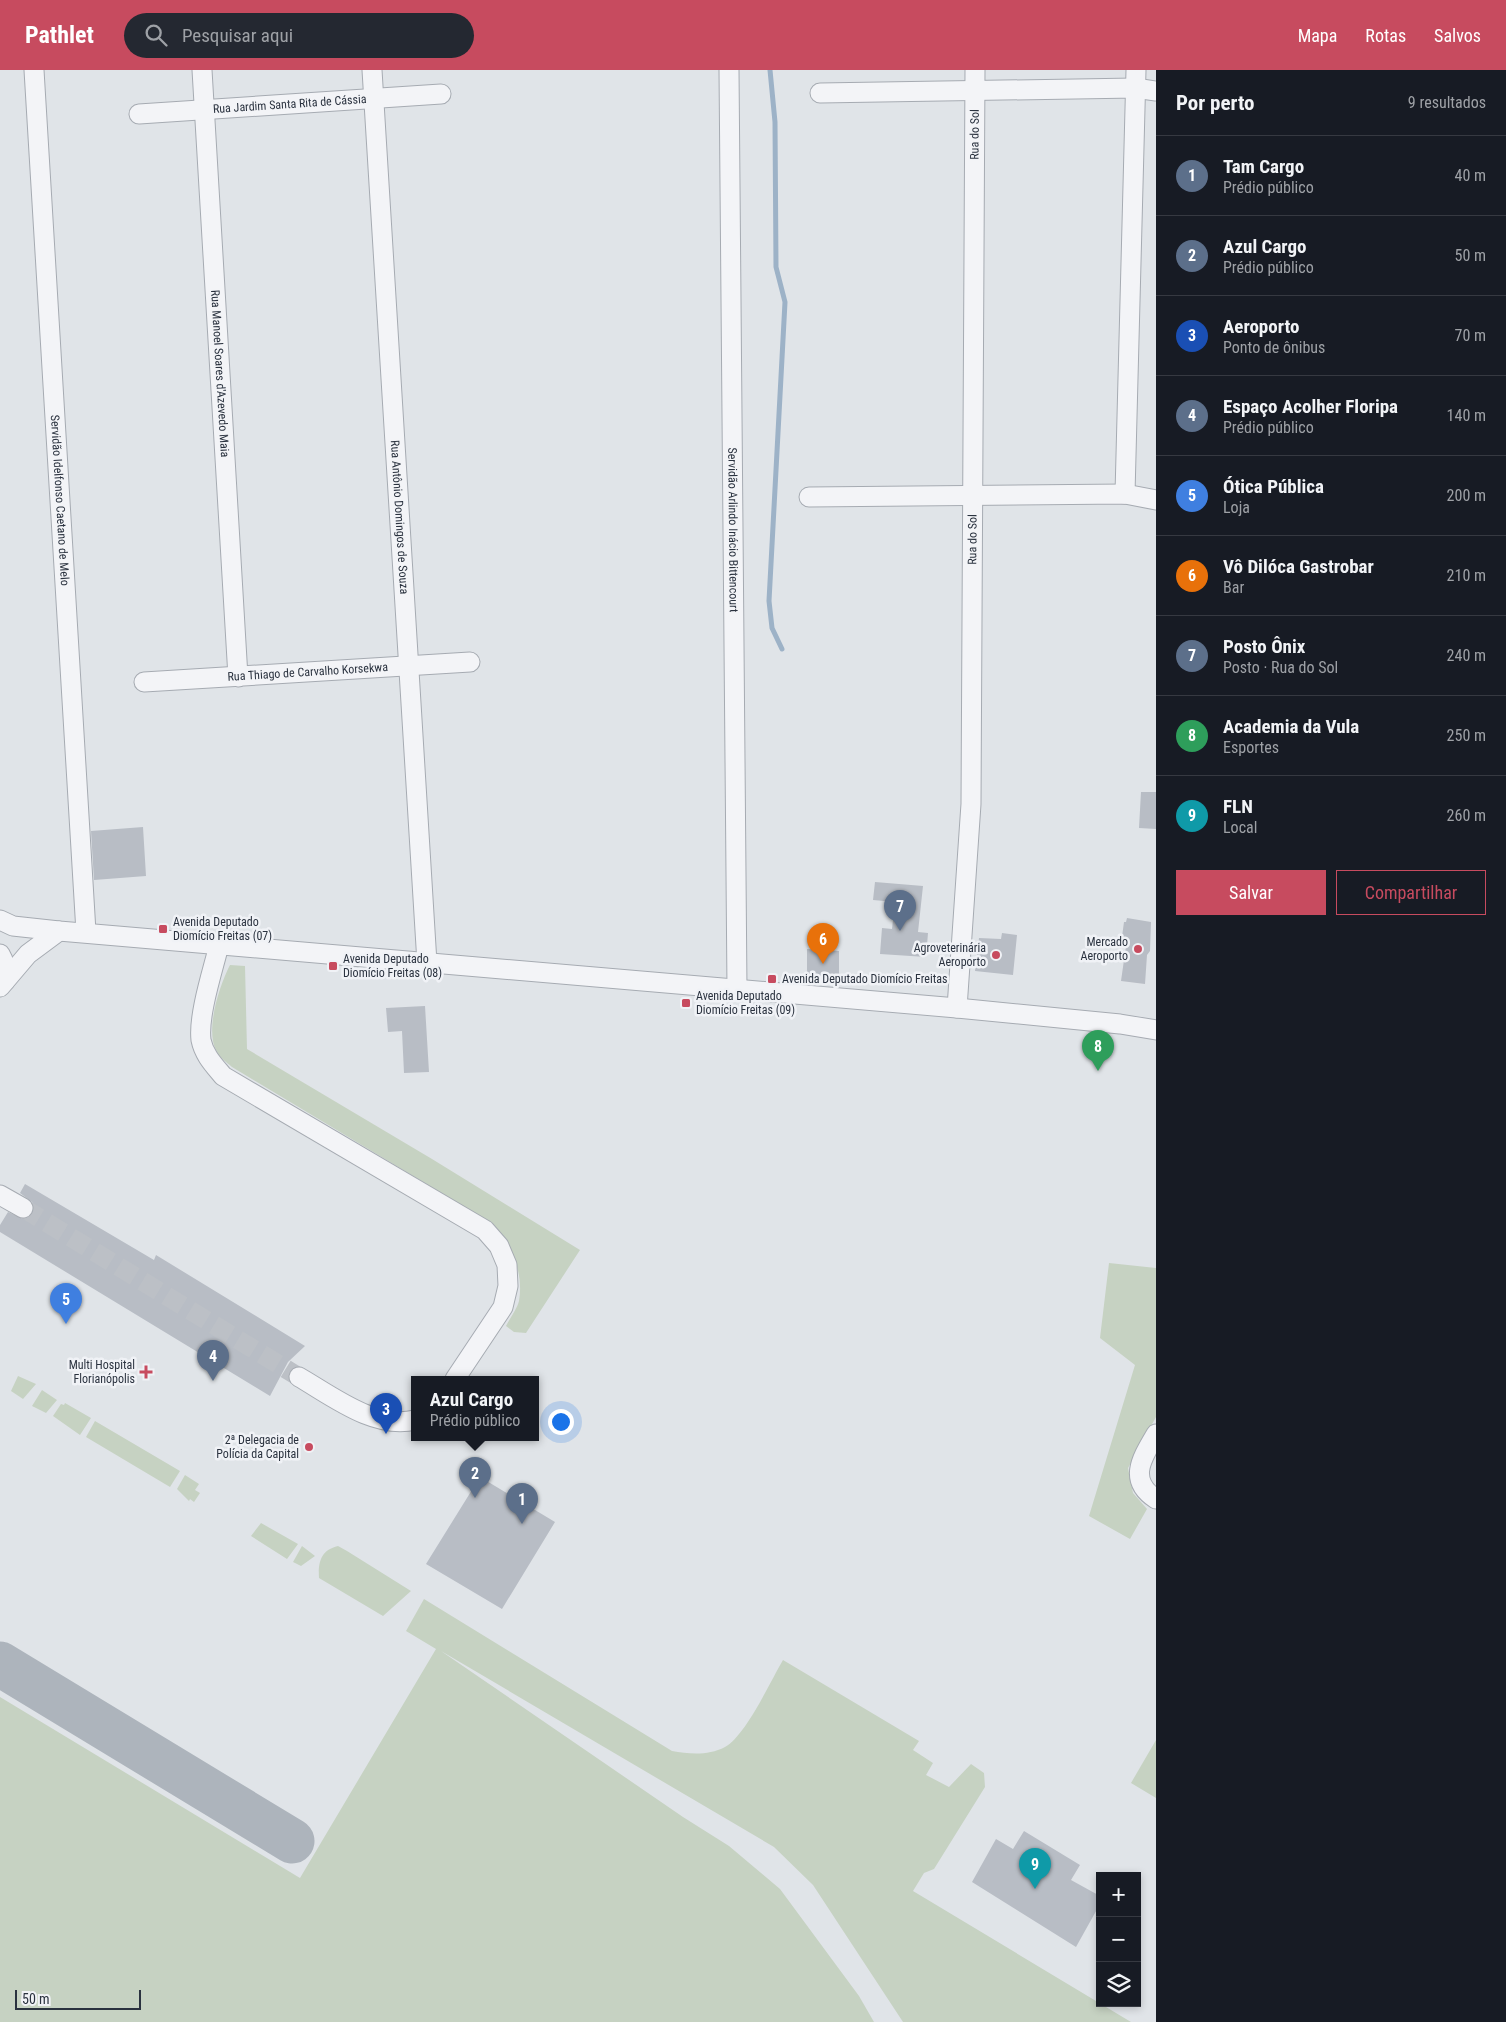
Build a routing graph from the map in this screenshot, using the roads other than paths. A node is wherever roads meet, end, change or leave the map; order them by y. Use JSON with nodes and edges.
{"nodes":[{"id":1,"x":34,"y":70,"type":"edge"},
{"id":2,"x":202,"y":70,"type":"edge"},
{"id":3,"x":372,"y":70,"type":"edge"},
{"id":4,"x":729,"y":70,"type":"edge"},
{"id":5,"x":975,"y":70,"type":"edge"},
{"id":6,"x":1136,"y":79,"type":"edge"},
{"id":7,"x":974,"y":91,"type":"junction"},
{"id":8,"x":1156,"y":91,"type":"edge"},
{"id":9,"x":820,"y":93,"type":"dead end"},
{"id":10,"x":441,"y":94,"type":"dead end"},
{"id":11,"x":374,"y":99,"type":"junction"},
{"id":12,"x":204,"y":110,"type":"junction"},
{"id":13,"x":139,"y":114,"type":"dead end"},
{"id":14,"x":1125,"y":494,"type":"junction"},
{"id":15,"x":972,"y":495,"type":"junction"},
{"id":16,"x":809,"y":497,"type":"dead end"},
{"id":17,"x":1156,"y":500,"type":"edge"},
{"id":18,"x":470,"y":662,"type":"dead end"},
{"id":19,"x":409,"y":667,"type":"junction"},
{"id":20,"x":238,"y":677,"type":"junction"},
{"id":21,"x":144,"y":682,"type":"dead end"},
{"id":22,"x":0,"y":920,"type":"edge"},
{"id":23,"x":59,"y":930,"type":"junction"},
{"id":24,"x":86,"y":932,"type":"junction"},
{"id":25,"x":219,"y":944,"type":"junction"},
{"id":26,"x":0,"y":954,"type":"edge"},
{"id":27,"x":427,"y":962,"type":"junction"},
{"id":28,"x":2,"y":984,"type":"edge"},
{"id":29,"x":736,"y":989,"type":"junction"},
{"id":30,"x":956,"y":1008,"type":"junction"},
{"id":31,"x":1156,"y":1022,"type":"edge"},
{"id":32,"x":1120,"y":1024,"type":"junction"},
{"id":33,"x":1156,"y":1030,"type":"edge"},
{"id":34,"x":0,"y":1195,"type":"edge"},
{"id":35,"x":23,"y":1208,"type":"tunnel mouth"},
{"id":36,"x":457,"y":1376,"type":"edge"},
{"id":37,"x":299,"y":1377,"type":"tunnel mouth"},
{"id":38,"x":411,"y":1421,"type":"edge"},
{"id":39,"x":1156,"y":1434,"type":"edge"},
{"id":40,"x":1156,"y":1499,"type":"edge"}],
"edges":[{"from":1,"to":24,"type":"street","name":"Servidão Idelfonso Caetano de Melo"},
{"from":2,"to":12,"type":"street","name":"Rua Manoel Soares d'Azevedo Maia"},
{"from":3,"to":11,"type":"street","name":"Rua Antônio Domingos de Souza"},
{"from":4,"to":29,"type":"street","name":"Servidão Arlindo Inácio Bittencourt"},
{"from":5,"to":7,"type":"street","name":"Rua do Sol"},
{"from":6,"to":7,"type":"street"},
{"from":6,"to":8,"type":"street"},
{"from":6,"to":14,"type":"street"},
{"from":7,"to":9,"type":"street"},
{"from":7,"to":15,"type":"street","name":"Rua do Sol"},
{"from":10,"to":11,"type":"street","name":"Rua Jardim Santa Rita de Cássia"},
{"from":11,"to":12,"type":"street","name":"Rua Jardim Santa Rita de Cássia"},
{"from":11,"to":19,"type":"street","name":"Rua Antônio Domingos de Souza"},
{"from":12,"to":13,"type":"street","name":"Rua Jardim Santa Rita de Cássia"},
{"from":12,"to":20,"type":"street","name":"Rua Manoel Soares d'Azevedo Maia"},
{"from":14,"to":15,"type":"street"},
{"from":14,"to":17,"type":"street"},
{"from":15,"to":16,"type":"street"},
{"from":15,"to":30,"type":"street","name":"Rua do Sol"},
{"from":18,"to":19,"type":"street","name":"Rua Thiago de Carvalho Korsekwa"},
{"from":19,"to":20,"type":"street","name":"Rua Thiago de Carvalho Korsekwa"},
{"from":19,"to":27,"type":"street","name":"Rua Antônio Domingos de Souza"},
{"from":20,"to":21,"type":"street","name":"Rua Thiago de Carvalho Korsekwa"},
{"from":22,"to":23,"type":"street"},
{"from":23,"to":24,"type":"street"},
{"from":23,"to":28,"type":"street"},
{"from":24,"to":25,"type":"street"},
{"from":25,"to":27,"type":"street"},
{"from":25,"to":36,"type":"street"},
{"from":26,"to":28,"type":"street"},
{"from":27,"to":29,"type":"street"},
{"from":29,"to":30,"type":"street"},
{"from":30,"to":32,"type":"street"},
{"from":31,"to":32,"type":"street"},
{"from":32,"to":33,"type":"street"},
{"from":34,"to":35,"type":"street"},
{"from":37,"to":38,"type":"street"},
{"from":39,"to":40,"type":"street"}]}
